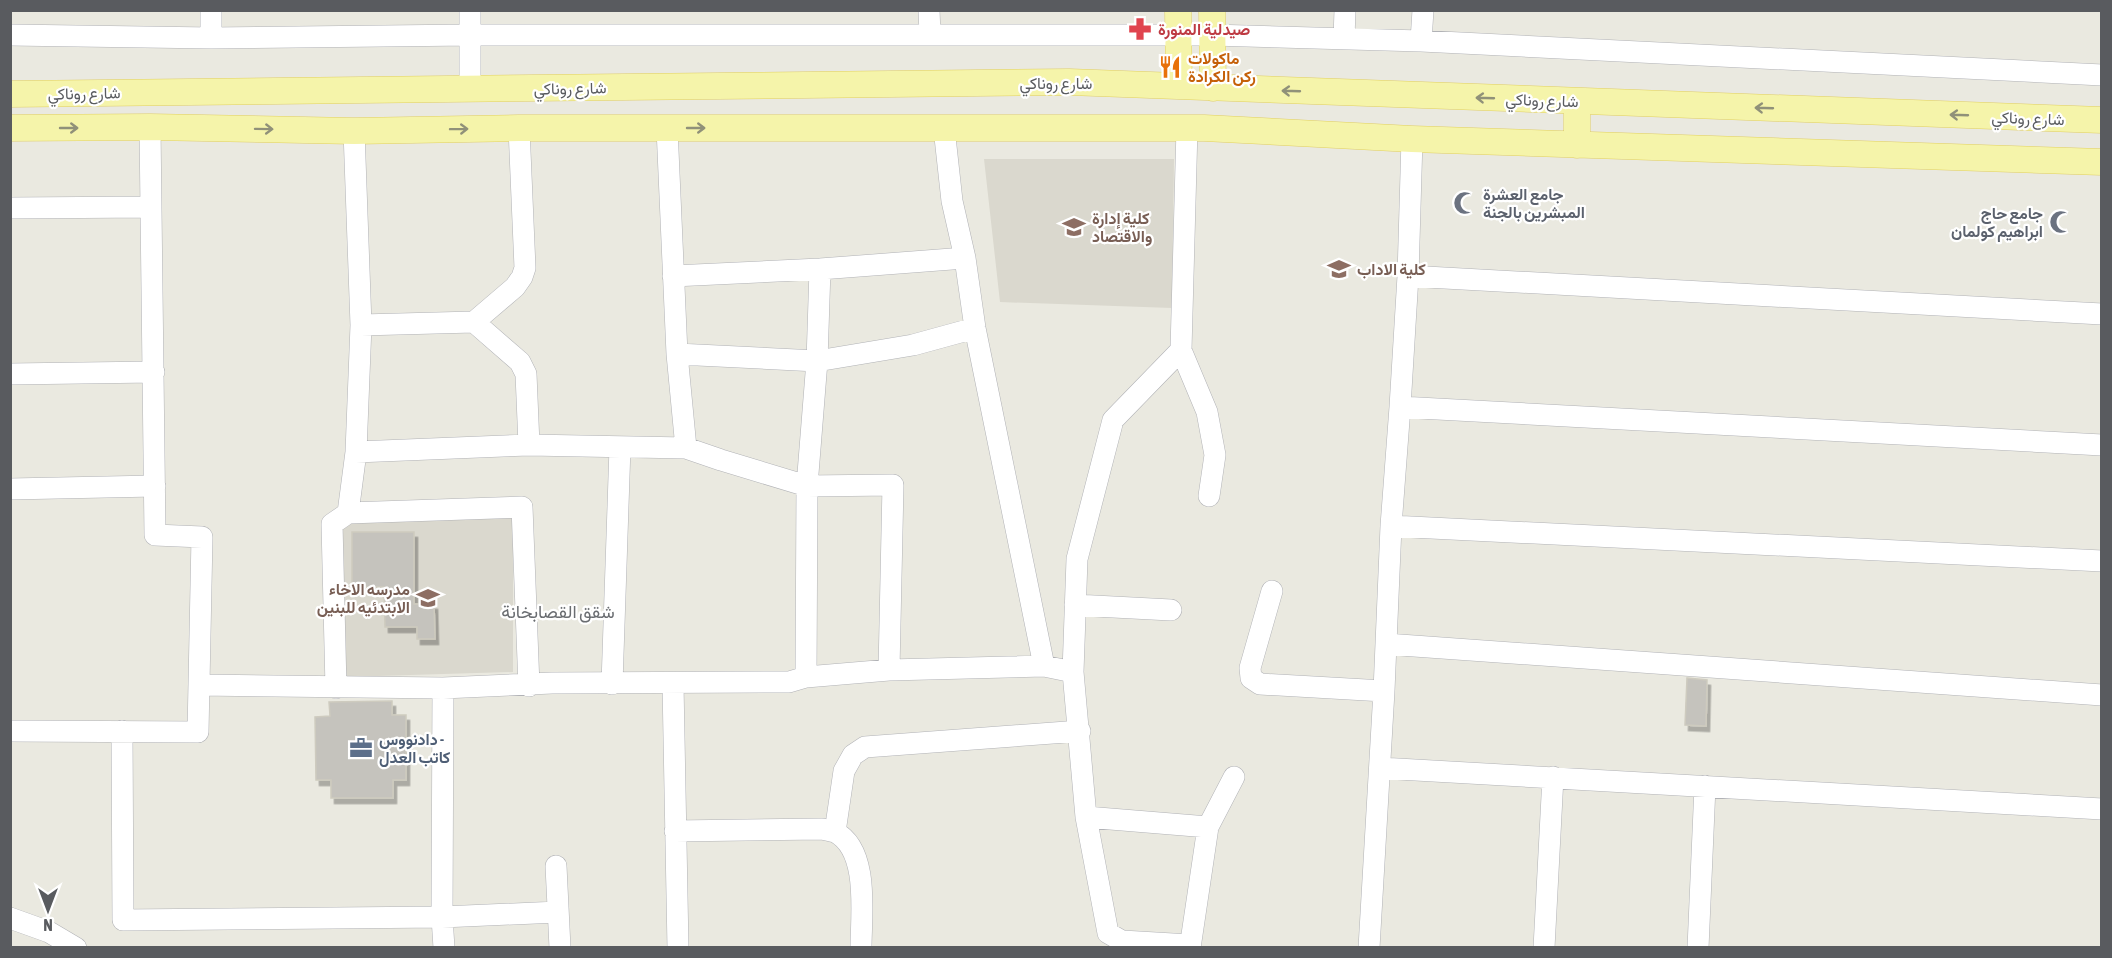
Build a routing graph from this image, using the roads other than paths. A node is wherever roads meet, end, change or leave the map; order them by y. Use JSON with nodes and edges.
{"nodes":[{"id":1,"x":211,"y":10,"type":"edge"},
{"id":2,"x":470,"y":10,"type":"edge"},
{"id":3,"x":929,"y":10,"type":"edge"},
{"id":4,"x":1345,"y":10,"type":"edge"},
{"id":5,"x":1423,"y":10,"type":"edge"},
{"id":6,"x":1178,"y":22,"type":"edge"},
{"id":7,"x":1212,"y":23,"type":"edge"},
{"id":8,"x":930,"y":34,"type":"junction"},
{"id":9,"x":470,"y":35,"type":"junction"},
{"id":10,"x":10,"y":36,"type":"edge"},
{"id":11,"x":211,"y":38,"type":"junction"},
{"id":12,"x":1344,"y":38,"type":"junction"},
{"id":13,"x":1421,"y":41,"type":"junction"},
{"id":14,"x":2102,"y":75,"type":"edge"},
{"id":15,"x":1179,"y":86,"type":"junction"},
{"id":16,"x":1213,"y":88,"type":"junction"},
{"id":17,"x":470,"y":89,"type":"junction"},
{"id":18,"x":219,"y":92,"type":"junction"},
{"id":19,"x":10,"y":94,"type":"edge"},
{"id":20,"x":1576,"y":101,"type":"junction"},
{"id":21,"x":2102,"y":120,"type":"edge"},
{"id":22,"x":150,"y":127,"type":"junction"},
{"id":23,"x":10,"y":128,"type":"edge"},
{"id":24,"x":519,"y":128,"type":"junction"},
{"id":25,"x":667,"y":128,"type":"junction"},
{"id":26,"x":944,"y":128,"type":"junction"},
{"id":27,"x":1187,"y":128,"type":"junction"},
{"id":28,"x":219,"y":129,"type":"junction"},
{"id":29,"x":354,"y":131,"type":"junction"},
{"id":30,"x":1412,"y":139,"type":"junction"},
{"id":31,"x":1576,"y":145,"type":"junction"},
{"id":32,"x":2099,"y":165,"type":"edge"},
{"id":33,"x":151,"y":207,"type":"junction"},
{"id":34,"x":10,"y":208,"type":"edge"},
{"id":35,"x":965,"y":258,"type":"junction"},
{"id":36,"x":820,"y":269,"type":"junction"},
{"id":37,"x":673,"y":276,"type":"junction"},
{"id":38,"x":1408,"y":276,"type":"junction"},
{"id":39,"x":2102,"y":314,"type":"edge"},
{"id":40,"x":474,"y":321,"type":"junction"},
{"id":41,"x":361,"y":325,"type":"junction"},
{"id":42,"x":975,"y":328,"type":"junction"},
{"id":43,"x":1181,"y":350,"type":"junction"},
{"id":44,"x":677,"y":354,"type":"junction"},
{"id":45,"x":817,"y":361,"type":"junction"},
{"id":46,"x":154,"y":372,"type":"junction"},
{"id":47,"x":10,"y":374,"type":"edge"},
{"id":48,"x":1400,"y":407,"type":"junction"},
{"id":49,"x":529,"y":445,"type":"junction"},
{"id":50,"x":2102,"y":445,"type":"edge"},
{"id":51,"x":620,"y":447,"type":"junction"},
{"id":52,"x":686,"y":448,"type":"junction"},
{"id":53,"x":356,"y":452,"type":"junction"},
{"id":54,"x":155,"y":486,"type":"junction"},
{"id":55,"x":807,"y":486,"type":"junction"},
{"id":56,"x":10,"y":489,"type":"edge"},
{"id":57,"x":1209,"y":496,"type":"dead end"},
{"id":58,"x":348,"y":513,"type":"junction"},
{"id":59,"x":1391,"y":526,"type":"junction"},
{"id":60,"x":2102,"y":561,"type":"edge"},
{"id":61,"x":1272,"y":591,"type":"dead end"},
{"id":62,"x":1075,"y":605,"type":"junction"},
{"id":63,"x":1171,"y":610,"type":"dead end"},
{"id":64,"x":1386,"y":644,"type":"junction"},
{"id":65,"x":1044,"y":666,"type":"junction"},
{"id":66,"x":889,"y":670,"type":"junction"},
{"id":67,"x":1073,"y":672,"type":"junction"},
{"id":68,"x":806,"y":677,"type":"junction"},
{"id":69,"x":612,"y":684,"type":"junction"},
{"id":70,"x":673,"y":684,"type":"junction"},
{"id":71,"x":199,"y":685,"type":"junction"},
{"id":72,"x":529,"y":686,"type":"junction"},
{"id":73,"x":336,"y":688,"type":"junction"},
{"id":74,"x":443,"y":688,"type":"junction"},
{"id":75,"x":1384,"y":691,"type":"junction"},
{"id":76,"x":2102,"y":695,"type":"edge"},
{"id":77,"x":122,"y":730,"type":"junction"},
{"id":78,"x":1080,"y":730,"type":"junction"},
{"id":79,"x":10,"y":731,"type":"edge"},
{"id":80,"x":1380,"y":768,"type":"junction"},
{"id":81,"x":1233,"y":777,"type":"dead end"},
{"id":82,"x":1552,"y":777,"type":"junction"},
{"id":83,"x":1705,"y":786,"type":"junction"},
{"id":84,"x":2102,"y":808,"type":"edge"},
{"id":85,"x":1086,"y":817,"type":"junction"},
{"id":86,"x":1208,"y":827,"type":"junction"},
{"id":87,"x":675,"y":831,"type":"junction"},
{"id":88,"x":835,"y":832,"type":"junction"},
{"id":89,"x":556,"y":866,"type":"dead end"},
{"id":90,"x":558,"y":912,"type":"junction"},
{"id":91,"x":442,"y":917,"type":"junction"},
{"id":92,"x":10,"y":918,"type":"edge"},
{"id":93,"x":1190,"y":946,"type":"edge"},
{"id":94,"x":76,"y":948,"type":"edge"},
{"id":95,"x":444,"y":948,"type":"edge"},
{"id":96,"x":560,"y":948,"type":"edge"},
{"id":97,"x":678,"y":948,"type":"edge"},
{"id":98,"x":861,"y":948,"type":"edge"},
{"id":99,"x":1369,"y":948,"type":"edge"},
{"id":100,"x":1544,"y":948,"type":"edge"},
{"id":101,"x":1698,"y":948,"type":"edge"}],
"edges":[{"from":1,"to":11,"type":"street"},
{"from":2,"to":9,"type":"street"},
{"from":3,"to":8,"type":"street"},
{"from":4,"to":12,"type":"street"},
{"from":5,"to":13,"type":"street"},
{"from":6,"to":7,"type":"street"},
{"from":6,"to":8,"type":"street"},
{"from":6,"to":15,"type":"main road"},
{"from":7,"to":12,"type":"street"},
{"from":7,"to":16,"type":"main road"},
{"from":8,"to":9,"type":"street"},
{"from":9,"to":11,"type":"street"},
{"from":9,"to":17,"type":"street"},
{"from":10,"to":11,"type":"street"},
{"from":12,"to":13,"type":"street"},
{"from":13,"to":14,"type":"street"},
{"from":15,"to":16,"type":"main road","name":"شارع روناكي"},
{"from":15,"to":17,"type":"main road","name":"شارع روناكي"},
{"from":20,"to":16,"type":"main road","name":"شارع روناكي","one_way":true},
{"from":17,"to":18,"type":"main road","name":"شارع روناكي"},
{"from":18,"to":19,"type":"main road","name":"شارع روناكي"},
{"from":18,"to":28,"type":"main road"},
{"from":21,"to":20,"type":"main road","name":"شارع روناكي","one_way":true},
{"from":20,"to":31,"type":"main road"},
{"from":23,"to":22,"type":"main road","one_way":true},
{"from":22,"to":28,"type":"main road"},
{"from":22,"to":33,"type":"street"},
{"from":24,"to":25,"type":"main road"},
{"from":29,"to":24,"type":"main road","one_way":true},
{"from":24,"to":40,"type":"street"},
{"from":25,"to":26,"type":"main road","one_way":true},
{"from":25,"to":37,"type":"street"},
{"from":26,"to":27,"type":"main road"},
{"from":26,"to":35,"type":"street"},
{"from":27,"to":30,"type":"main road"},
{"from":27,"to":43,"type":"street"},
{"from":28,"to":29,"type":"main road","one_way":true},
{"from":29,"to":41,"type":"street"},
{"from":30,"to":31,"type":"main road"},
{"from":30,"to":38,"type":"street"},
{"from":31,"to":32,"type":"main road"},
{"from":33,"to":34,"type":"street"},
{"from":33,"to":46,"type":"street"},
{"from":35,"to":36,"type":"street"},
{"from":35,"to":42,"type":"street"},
{"from":36,"to":37,"type":"street"},
{"from":36,"to":45,"type":"street"},
{"from":37,"to":44,"type":"street"},
{"from":38,"to":39,"type":"street"},
{"from":38,"to":48,"type":"street"},
{"from":40,"to":41,"type":"street"},
{"from":40,"to":49,"type":"street"},
{"from":41,"to":53,"type":"street"},
{"from":42,"to":45,"type":"street"},
{"from":42,"to":65,"type":"street"},
{"from":43,"to":57,"type":"street"},
{"from":43,"to":62,"type":"street"},
{"from":44,"to":45,"type":"street"},
{"from":44,"to":52,"type":"street"},
{"from":45,"to":55,"type":"street"},
{"from":46,"to":47,"type":"street"},
{"from":46,"to":54,"type":"street"},
{"from":48,"to":50,"type":"street"},
{"from":48,"to":59,"type":"street"},
{"from":49,"to":51,"type":"street"},
{"from":49,"to":53,"type":"street"},
{"from":51,"to":52,"type":"street"},
{"from":51,"to":69,"type":"street"},
{"from":52,"to":55,"type":"street"},
{"from":53,"to":58,"type":"street"},
{"from":54,"to":56,"type":"street"},
{"from":54,"to":71,"type":"street"},
{"from":55,"to":66,"type":"street"},
{"from":55,"to":68,"type":"street"},
{"from":58,"to":72,"type":"street"},
{"from":58,"to":73,"type":"street"},
{"from":59,"to":60,"type":"street"},
{"from":59,"to":64,"type":"street"},
{"from":61,"to":75,"type":"street"},
{"from":62,"to":63,"type":"street"},
{"from":62,"to":67,"type":"street"},
{"from":64,"to":75,"type":"street"},
{"from":64,"to":76,"type":"street"},
{"from":65,"to":66,"type":"street"},
{"from":65,"to":67,"type":"street"},
{"from":66,"to":68,"type":"street"},
{"from":67,"to":78,"type":"street"},
{"from":68,"to":70,"type":"street"},
{"from":69,"to":70,"type":"street"},
{"from":69,"to":72,"type":"street"},
{"from":70,"to":87,"type":"street"},
{"from":71,"to":73,"type":"street"},
{"from":71,"to":77,"type":"street"},
{"from":72,"to":74,"type":"street"},
{"from":73,"to":74,"type":"street"},
{"from":74,"to":91,"type":"street"},
{"from":75,"to":80,"type":"street"},
{"from":77,"to":79,"type":"street"},
{"from":77,"to":91,"type":"street"},
{"from":78,"to":85,"type":"street"},
{"from":78,"to":88,"type":"street"},
{"from":80,"to":82,"type":"street"},
{"from":80,"to":99,"type":"street"},
{"from":81,"to":86,"type":"street"},
{"from":82,"to":83,"type":"street"},
{"from":82,"to":100,"type":"street"},
{"from":83,"to":84,"type":"street"},
{"from":83,"to":101,"type":"street"},
{"from":85,"to":86,"type":"street"},
{"from":85,"to":93,"type":"street"},
{"from":86,"to":93,"type":"street"},
{"from":87,"to":88,"type":"street"},
{"from":87,"to":97,"type":"street"},
{"from":88,"to":98,"type":"street"},
{"from":89,"to":90,"type":"street"},
{"from":90,"to":91,"type":"street"},
{"from":90,"to":96,"type":"street"},
{"from":91,"to":95,"type":"street"},
{"from":92,"to":94,"type":"street"}]}
